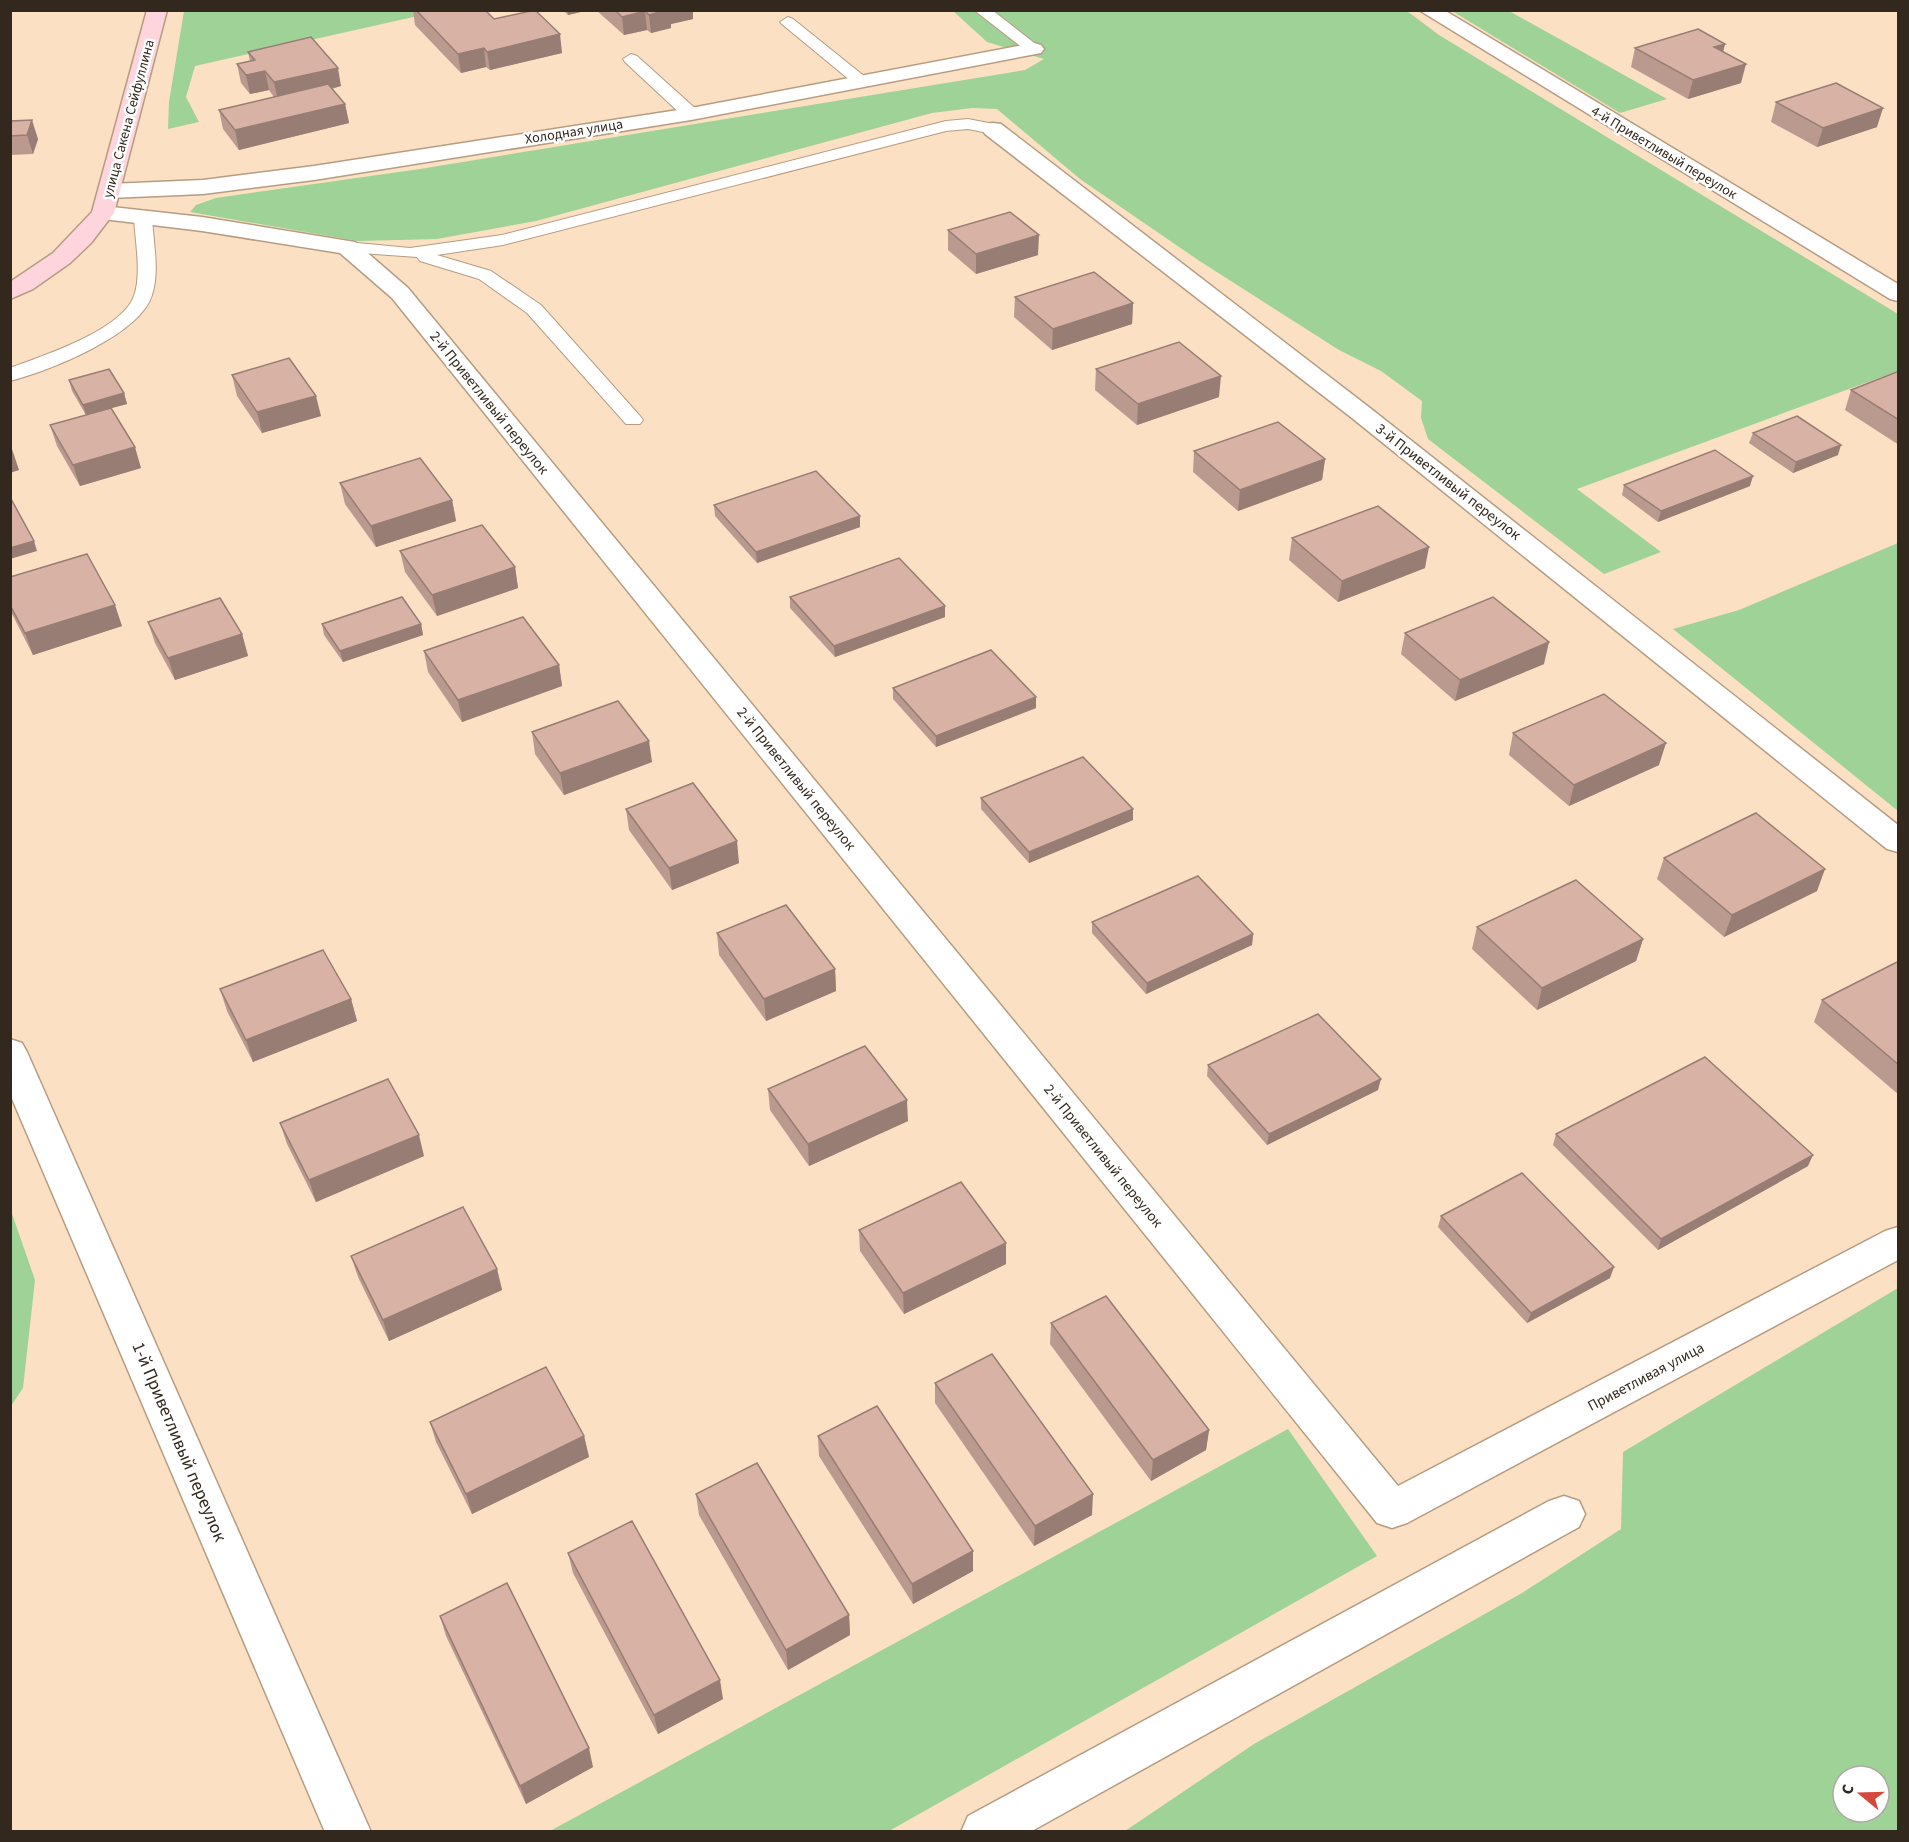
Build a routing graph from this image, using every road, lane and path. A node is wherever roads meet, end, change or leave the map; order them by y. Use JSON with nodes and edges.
{"nodes":[{"id":1,"x":157,"y":10,"type":"edge"},
{"id":2,"x":981,"y":10,"type":"edge"},
{"id":3,"x":1429,"y":10,"type":"edge"},
{"id":4,"x":788,"y":22,"type":"dead end"},
{"id":5,"x":1034,"y":49,"type":"joint"},
{"id":6,"x":632,"y":59,"type":"dead end"},
{"id":7,"x":863,"y":83,"type":"junction"},
{"id":8,"x":691,"y":114,"type":"junction"},
{"id":9,"x":993,"y":129,"type":"joint"},
{"id":10,"x":107,"y":202,"type":"junction"},
{"id":11,"x":143,"y":217,"type":"junction"},
{"id":12,"x":347,"y":247,"type":"junction"},
{"id":13,"x":410,"y":253,"type":"junction"},
{"id":14,"x":10,"y":292,"type":"edge"},
{"id":15,"x":1899,"y":294,"type":"edge"},
{"id":16,"x":10,"y":375,"type":"edge"},
{"id":17,"x":633,"y":420,"type":"dead end"},
{"id":18,"x":1899,"y":840,"type":"edge"},
{"id":19,"x":10,"y":1052,"type":"edge"},
{"id":20,"x":1899,"y":1242,"type":"edge"},
{"id":21,"x":1392,"y":1510,"type":"joint"},
{"id":22,"x":1563,"y":1514,"type":"dead end"},
{"id":23,"x":348,"y":1832,"type":"edge"},
{"id":24,"x":984,"y":1832,"type":"edge"}],
"edges":[{"from":1,"to":10,"type":"street","name":"улица Сакена Сейфуллина"},
{"from":2,"to":5,"type":"lane"},
{"from":3,"to":15,"type":"street","name":"4-й Приветливый переулок"},
{"from":4,"to":7,"type":"lane"},
{"from":5,"to":7,"type":"street","name":"Холодная улица"},
{"from":6,"to":8,"type":"lane"},
{"from":7,"to":8,"type":"street","name":"Холодная улица"},
{"from":8,"to":10,"type":"street","name":"Холодная улица"},
{"from":9,"to":13,"type":"lane"},
{"from":9,"to":18,"type":"street","name":"3-й Приветливый переулок"},
{"from":10,"to":11,"type":"street"},
{"from":10,"to":14,"type":"street","name":"улица Сакена Сейфуллина"},
{"from":11,"to":12,"type":"street"},
{"from":11,"to":16,"type":"lane"},
{"from":12,"to":13,"type":"lane"},
{"from":12,"to":21,"type":"street","name":"2-й Приветливый переулок"},
{"from":13,"to":17,"type":"lane"},
{"from":19,"to":23,"type":"street","name":"1-й Приветливый переулок"},
{"from":20,"to":21,"type":"street","name":"Приветливая улица"},
{"from":22,"to":24,"type":"street"}]}
